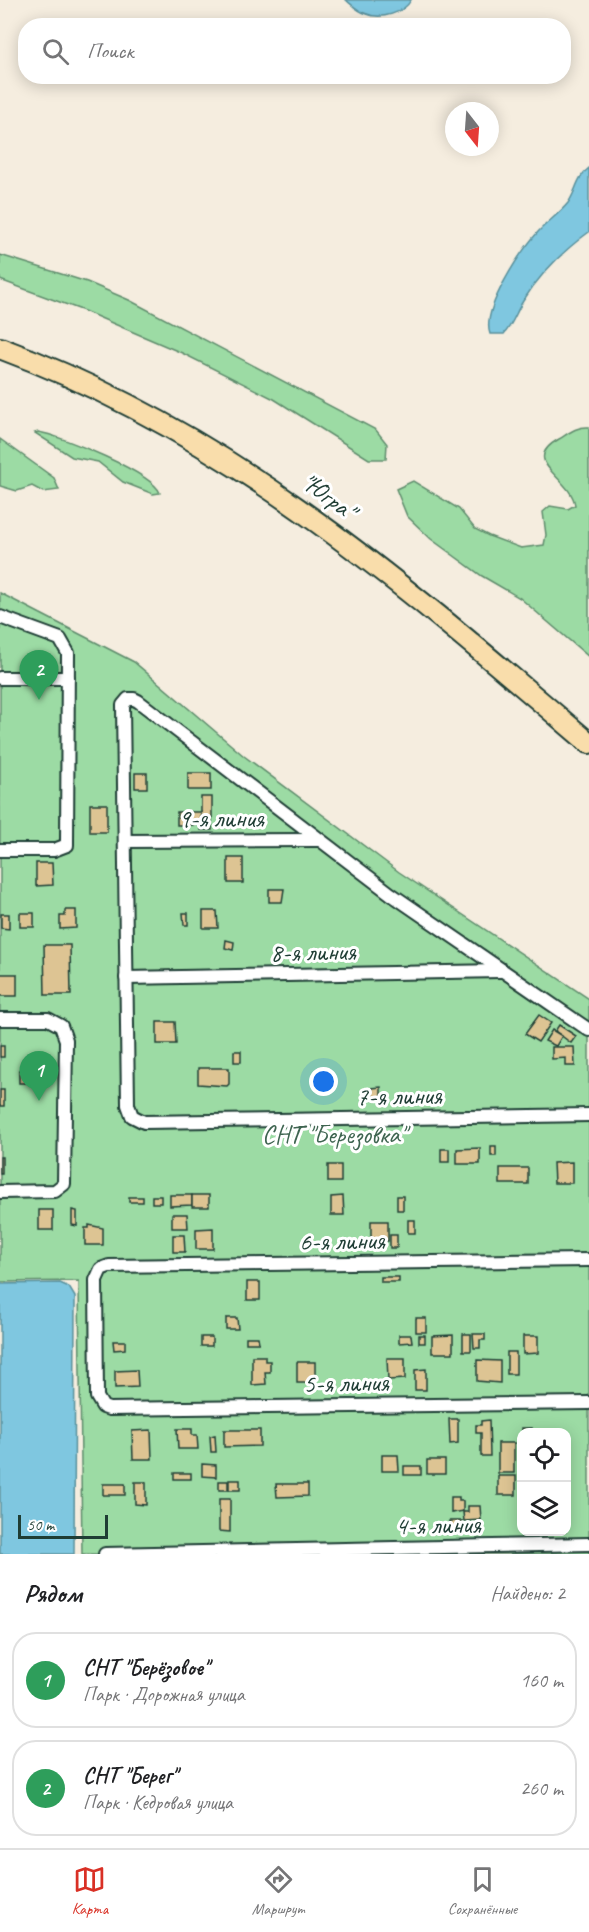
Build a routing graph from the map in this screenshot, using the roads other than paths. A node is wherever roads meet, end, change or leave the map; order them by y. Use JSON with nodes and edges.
{"nodes":[{"id":1,"x":0,"y":348,"type":"edge"},
{"id":2,"x":0,"y":617,"type":"edge"},
{"id":3,"x":0,"y":678,"type":"edge"},
{"id":4,"x":68,"y":678,"type":"junction"},
{"id":5,"x":589,"y":743,"type":"edge"},
{"id":6,"x":318,"y":840,"type":"junction"},
{"id":7,"x":125,"y":842,"type":"junction"},
{"id":8,"x":0,"y":850,"type":"edge"},
{"id":9,"x":500,"y":971,"type":"junction"},
{"id":10,"x":126,"y":978,"type":"junction"},
{"id":11,"x":0,"y":1020,"type":"edge"},
{"id":12,"x":589,"y":1030,"type":"edge"},
{"id":13,"x":589,"y":1115,"type":"edge"},
{"id":14,"x":0,"y":1192,"type":"edge"},
{"id":15,"x":589,"y":1260,"type":"edge"},
{"id":16,"x":589,"y":1403,"type":"edge"},
{"id":17,"x":103,"y":1407,"type":"joint"},
{"id":18,"x":589,"y":1544,"type":"edge"},
{"id":19,"x":106,"y":1554,"type":"edge"}],
"edges":[{"from":1,"to":5,"type":"highway","name":"\"Югра\""},
{"from":2,"to":4,"type":"street"},
{"from":3,"to":4,"type":"street"},
{"from":4,"to":8,"type":"street"},
{"from":6,"to":7,"type":"street","name":"9-я линия"},
{"from":6,"to":7,"type":"street"},
{"from":6,"to":9,"type":"street"},
{"from":7,"to":10,"type":"street"},
{"from":9,"to":10,"type":"street","name":"8-я линия"},
{"from":9,"to":12,"type":"street"},
{"from":10,"to":13,"type":"street","name":"7-я линия"},
{"from":11,"to":14,"type":"street"},
{"from":15,"to":17,"type":"street","name":"6-я линия"},
{"from":16,"to":17,"type":"street","name":"5-я линия"},
{"from":18,"to":19,"type":"street","name":"4-я линия"}]}
